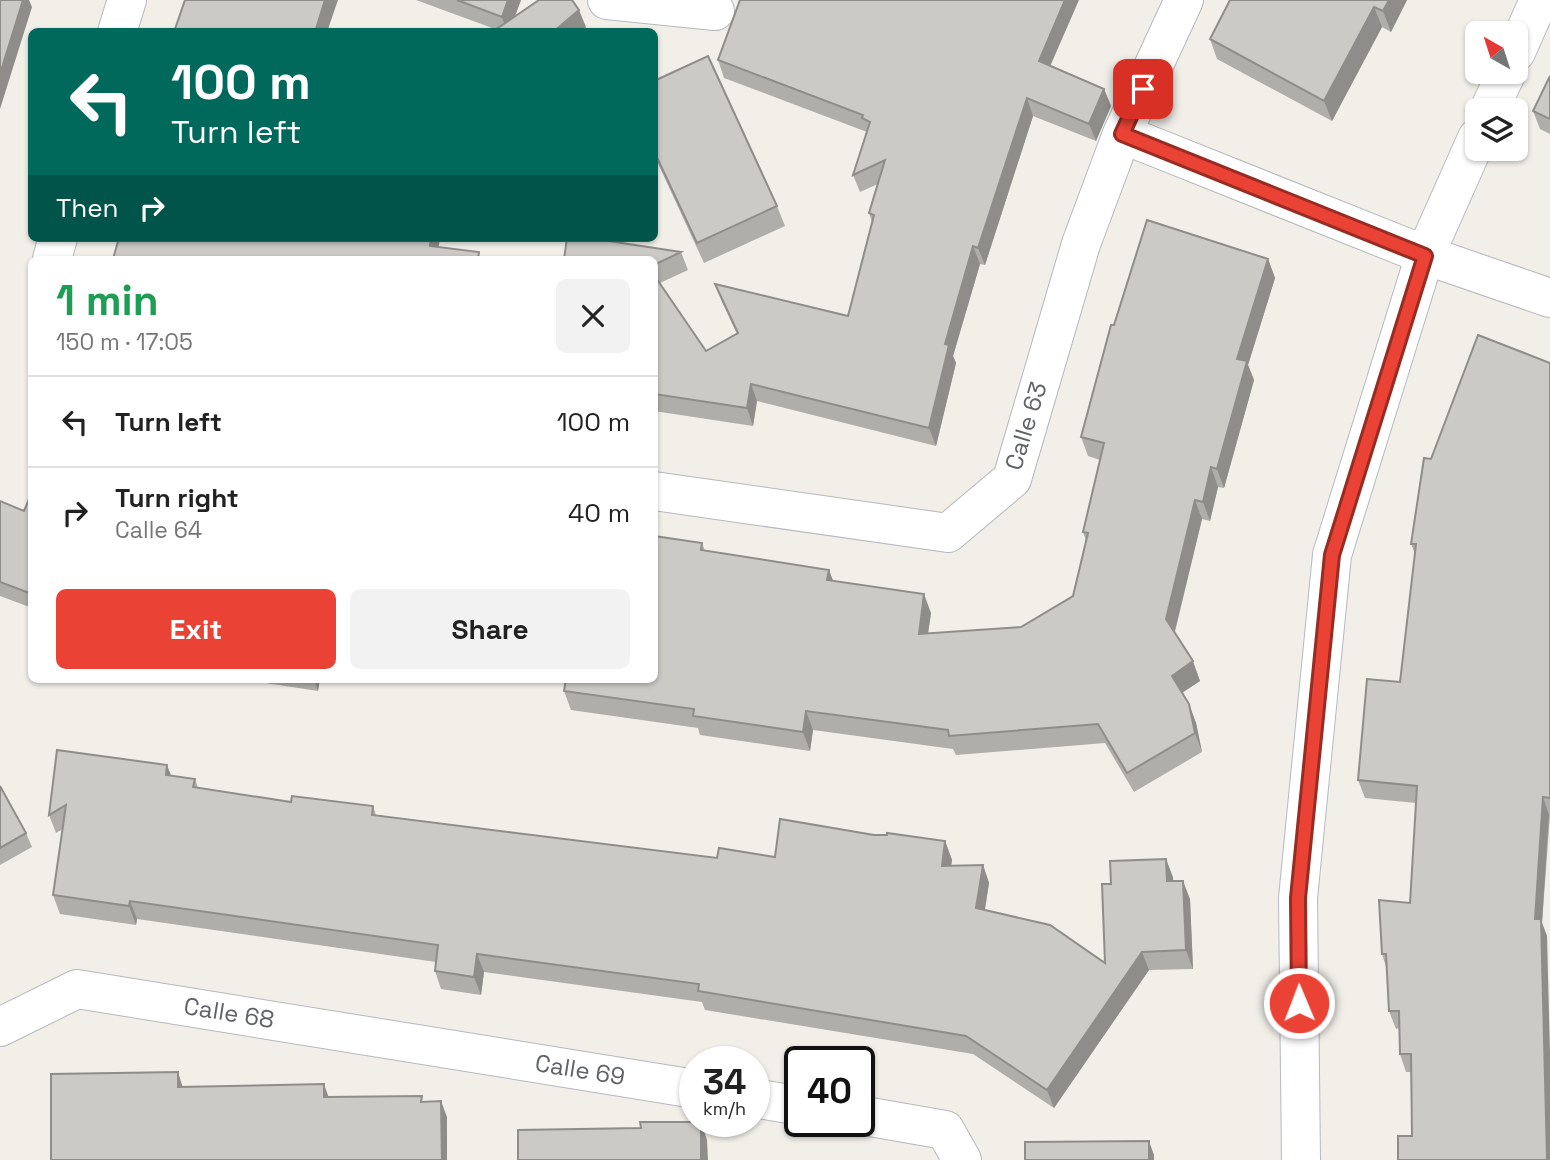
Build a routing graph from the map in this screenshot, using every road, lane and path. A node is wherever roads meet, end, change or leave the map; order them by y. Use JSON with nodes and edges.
{"nodes":[{"id":1,"x":127,"y":0,"type":"edge"},
{"id":2,"x":1184,"y":0,"type":"edge"},
{"id":3,"x":1539,"y":0,"type":"edge"},
{"id":4,"x":629,"y":1,"type":"edge"},
{"id":5,"x":716,"y":11,"type":"dead end"},
{"id":6,"x":1528,"y":25,"type":"edge"},
{"id":7,"x":118,"y":28,"type":"edge"},
{"id":8,"x":1122,"y":134,"type":"junction"},
{"id":9,"x":1467,"y":161,"type":"edge"},
{"id":10,"x":1425,"y":256,"type":"junction"},
{"id":11,"x":1550,"y":298,"type":"edge"},
{"id":12,"x":658,"y":492,"type":"edge"},
{"id":13,"x":0,"y":1027,"type":"edge"},
{"id":14,"x":466,"y":1051,"type":"joint"},
{"id":15,"x":679,"y":1085,"type":"edge"},
{"id":16,"x":875,"y":1118,"type":"edge"},
{"id":17,"x":962,"y":1160,"type":"edge"},
{"id":18,"x":1301,"y":1160,"type":"edge"}],
"edges":[{"from":1,"to":7,"type":"street"},
{"from":2,"to":8,"type":"street","name":"Calle 63"},
{"from":3,"to":6,"type":"street"},
{"from":4,"to":5,"type":"street"},
{"from":8,"to":10,"type":"street"},
{"from":8,"to":12,"type":"street","name":"Calle 63"},
{"from":9,"to":10,"type":"street"},
{"from":10,"to":11,"type":"street"},
{"from":10,"to":18,"type":"street"},
{"from":13,"to":14,"type":"street","name":"Calle 68"},
{"from":14,"to":15,"type":"street","name":"Calle 69"},
{"from":16,"to":17,"type":"street"}]}
